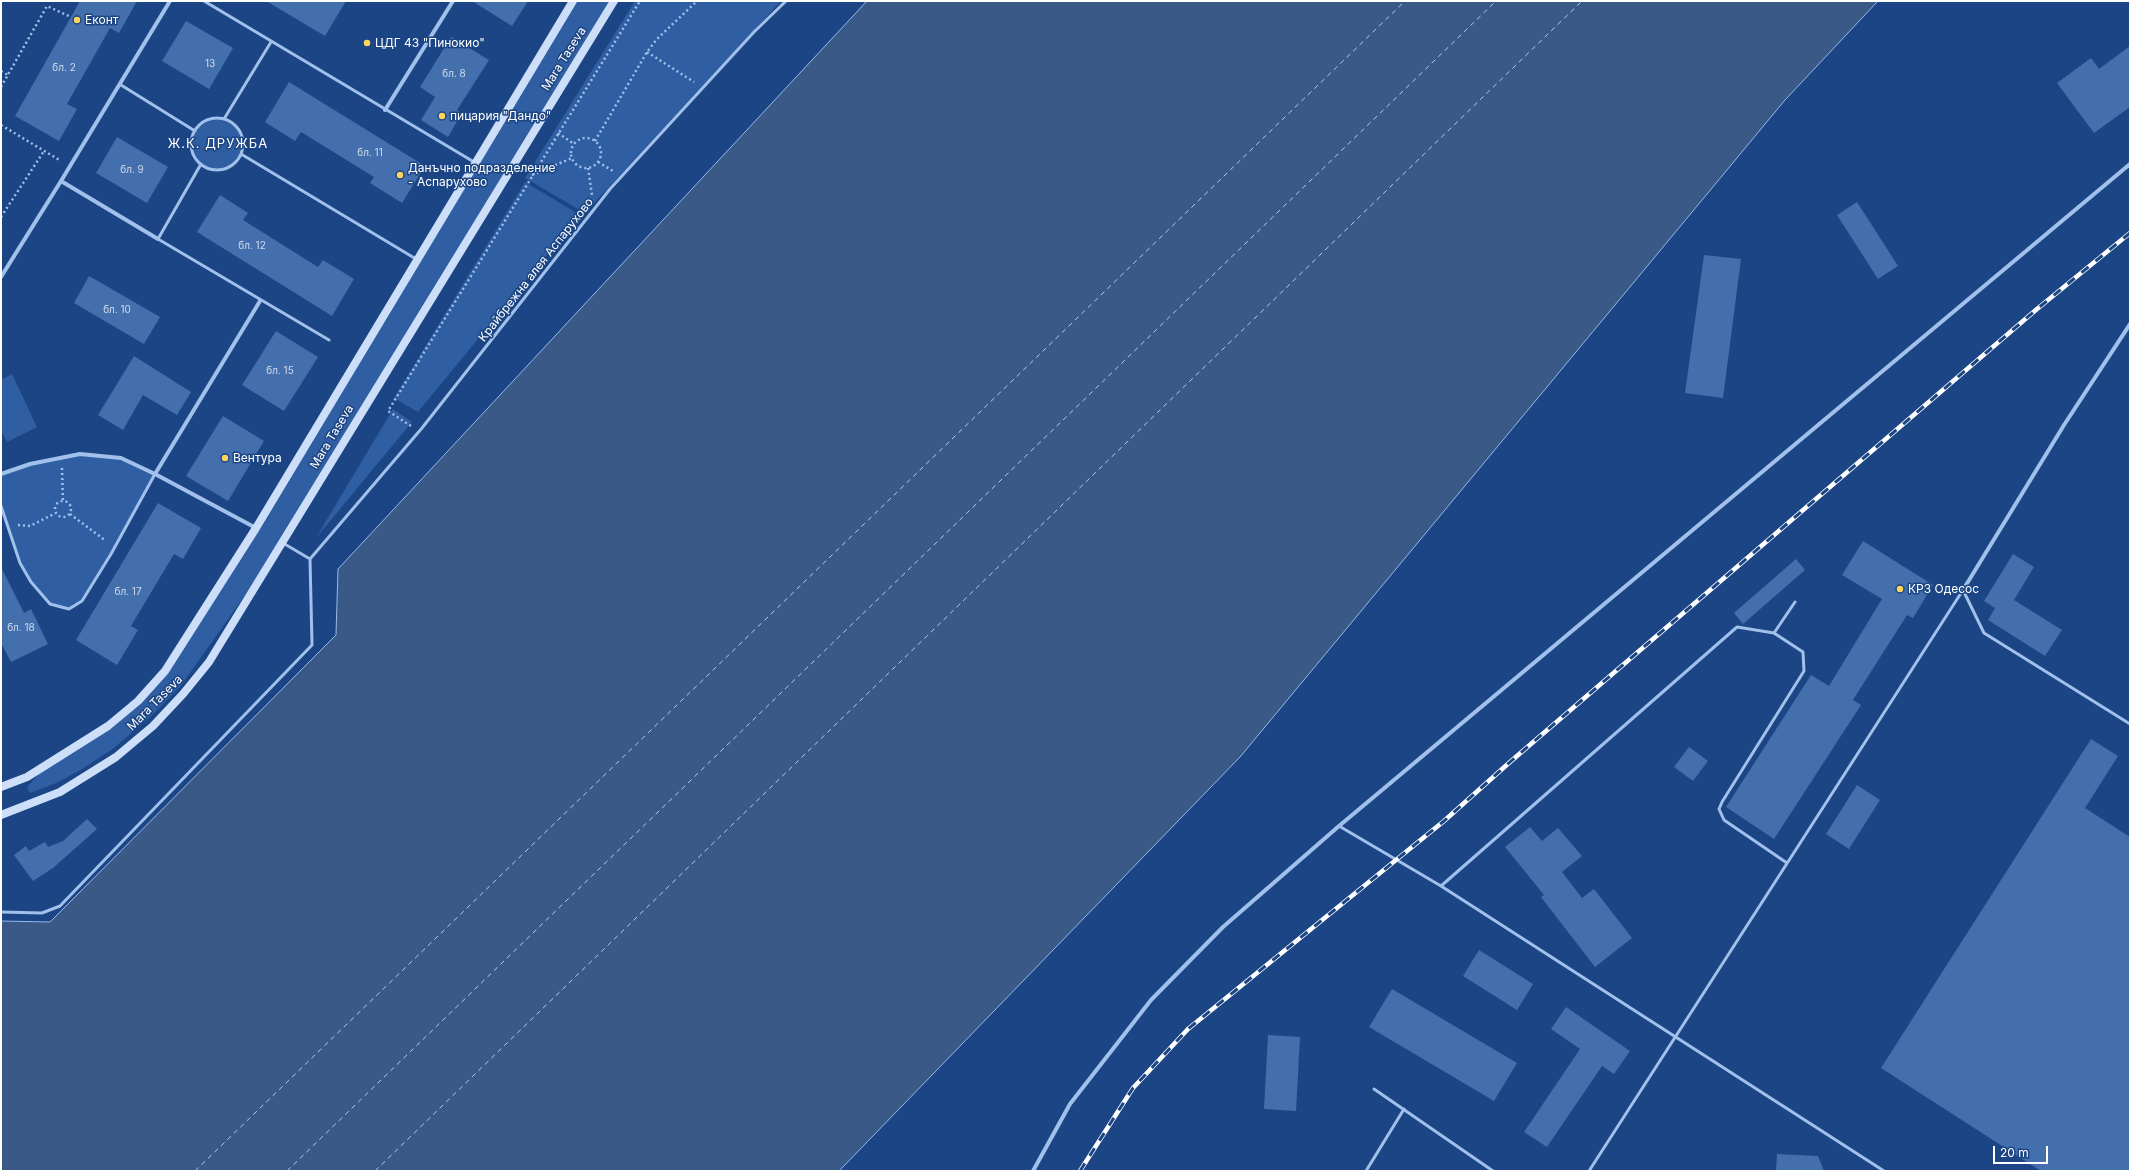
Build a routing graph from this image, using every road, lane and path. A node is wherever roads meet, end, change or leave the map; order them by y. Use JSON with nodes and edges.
{"nodes":[{"id":1,"x":170,"y":1,"type":"edge"},
{"id":2,"x":204,"y":1,"type":"edge"},
{"id":3,"x":453,"y":1,"type":"edge"},
{"id":4,"x":573,"y":1,"type":"edge"},
{"id":5,"x":614,"y":1,"type":"edge"},
{"id":6,"x":640,"y":1,"type":"edge"},
{"id":7,"x":697,"y":1,"type":"edge"},
{"id":8,"x":786,"y":1,"type":"edge"},
{"id":9,"x":71,"y":17,"type":"dead end"},
{"id":10,"x":271,"y":42,"type":"junction"},
{"id":11,"x":647,"y":52,"type":"junction"},
{"id":12,"x":1,"y":71,"type":"edge"},
{"id":13,"x":8,"y":75,"type":"junction"},
{"id":14,"x":121,"y":84,"type":"junction"},
{"id":15,"x":1,"y":87,"type":"edge"},
{"id":16,"x":703,"y":88,"type":"junction"},
{"id":17,"x":386,"y":110,"type":"junction"},
{"id":18,"x":224,"y":119,"type":"junction"},
{"id":19,"x":1,"y":125,"type":"edge"},
{"id":20,"x":195,"y":131,"type":"junction"},
{"id":21,"x":558,"y":133,"type":"junction"},
{"id":22,"x":595,"y":141,"type":"junction"},
{"id":23,"x":574,"y":144,"type":"junction"},
{"id":24,"x":44,"y":151,"type":"junction"},
{"id":25,"x":241,"y":154,"type":"junction"},
{"id":26,"x":572,"y":158,"type":"junction"},
{"id":27,"x":474,"y":162,"type":"junction"},
{"id":28,"x":598,"y":162,"type":"junction"},
{"id":29,"x":201,"y":164,"type":"junction"},
{"id":30,"x":2130,"y":164,"type":"edge"},
{"id":31,"x":70,"y":167,"type":"junction"},
{"id":32,"x":588,"y":168,"type":"junction"},
{"id":33,"x":532,"y":175,"type":"junction"},
{"id":34,"x":622,"y":176,"type":"junction"},
{"id":35,"x":61,"y":181,"type":"junction"},
{"id":36,"x":594,"y":210,"type":"junction"},
{"id":37,"x":1,"y":217,"type":"edge"},
{"id":38,"x":158,"y":238,"type":"junction"},
{"id":39,"x":416,"y":259,"type":"junction"},
{"id":40,"x":1,"y":277,"type":"edge"},
{"id":41,"x":260,"y":301,"type":"junction"},
{"id":42,"x":2130,"y":324,"type":"edge"},
{"id":43,"x":329,"y":340,"type":"dead end"},
{"id":44,"x":420,"y":431,"type":"junction"},
{"id":45,"x":62,"y":458,"type":"junction"},
{"id":46,"x":1,"y":474,"type":"edge"},
{"id":47,"x":156,"y":474,"type":"junction"},
{"id":48,"x":63,"y":502,"type":"junction"},
{"id":49,"x":1,"y":506,"type":"edge"},
{"id":50,"x":56,"y":513,"type":"junction"},
{"id":51,"x":70,"y":514,"type":"junction"},
{"id":52,"x":6,"y":525,"type":"junction"},
{"id":53,"x":256,"y":528,"type":"junction"},
{"id":54,"x":282,"y":543,"type":"junction"},
{"id":55,"x":115,"y":547,"type":"junction"},
{"id":56,"x":310,"y":559,"type":"junction"},
{"id":57,"x":1962,"y":590,"type":"junction"},
{"id":58,"x":1795,"y":602,"type":"dead end"},
{"id":59,"x":1774,"y":633,"type":"junction"},
{"id":60,"x":2130,"y":724,"type":"edge"},
{"id":61,"x":1,"y":788,"type":"edge"},
{"id":62,"x":1,"y":815,"type":"edge"},
{"id":63,"x":1339,"y":826,"type":"junction"},
{"id":64,"x":1787,"y":863,"type":"junction"},
{"id":65,"x":1441,"y":886,"type":"junction"},
{"id":66,"x":1,"y":912,"type":"edge"},
{"id":67,"x":1676,"y":1038,"type":"junction"},
{"id":68,"x":1374,"y":1089,"type":"dead end"},
{"id":69,"x":1404,"y":1110,"type":"junction"},
{"id":70,"x":1033,"y":1171,"type":"edge"},
{"id":71,"x":1366,"y":1171,"type":"edge"},
{"id":72,"x":1493,"y":1171,"type":"edge"},
{"id":73,"x":1589,"y":1171,"type":"edge"},
{"id":74,"x":1884,"y":1171,"type":"edge"}],
"edges":[{"from":1,"to":14,"type":"street"},
{"from":2,"to":10,"type":"lane"},
{"from":3,"to":17,"type":"street"},
{"from":4,"to":27,"type":"main road","name":"Mara Taseva"},
{"from":5,"to":54,"type":"main road","name":"Mara Taseva"},
{"from":6,"to":21,"type":"path"},
{"from":7,"to":11,"type":"path"},
{"from":8,"to":16,"type":"lane","name":"Крайбрежна алея Аспарухово"},
{"from":9,"to":13,"type":"path"},
{"from":10,"to":17,"type":"lane"},
{"from":10,"to":18,"type":"lane"},
{"from":11,"to":16,"type":"path"},
{"from":11,"to":22,"type":"path"},
{"from":12,"to":13,"type":"path"},
{"from":13,"to":15,"type":"path"},
{"from":14,"to":20,"type":"lane"},
{"from":14,"to":31,"type":"street"},
{"from":16,"to":34,"type":"lane","name":"Крайбрежна алея Аспарухово"},
{"from":17,"to":27,"type":"lane"},
{"from":18,"to":20,"type":"lane"},
{"from":18,"to":25,"type":"lane"},
{"from":19,"to":24,"type":"path"},
{"from":20,"to":29,"type":"lane"},
{"from":21,"to":23,"type":"path"},
{"from":21,"to":33,"type":"path"},
{"from":22,"to":23,"type":"path"},
{"from":22,"to":28,"type":"path"},
{"from":23,"to":26,"type":"path"},
{"from":24,"to":31,"type":"path"},
{"from":24,"to":37,"type":"path"},
{"from":25,"to":29,"type":"lane"},
{"from":25,"to":39,"type":"lane"},
{"from":26,"to":32,"type":"path"},
{"from":26,"to":33,"type":"path"},
{"from":27,"to":39,"type":"main road","name":"Mara Taseva"},
{"from":28,"to":32,"type":"path"},
{"from":28,"to":34,"type":"path"},
{"from":29,"to":38,"type":"lane"},
{"from":30,"to":63,"type":"street"},
{"from":31,"to":35,"type":"street"},
{"from":32,"to":36,"type":"path"},
{"from":33,"to":44,"type":"path"},
{"from":34,"to":36,"type":"lane","name":"Крайбрежна алея Аспарухово"},
{"from":35,"to":38,"type":"street"},
{"from":35,"to":40,"type":"street"},
{"from":36,"to":44,"type":"lane","name":"Крайбрежна алея Аспарухово"},
{"from":38,"to":41,"type":"lane"},
{"from":39,"to":53,"type":"main road","name":"Mara Taseva"},
{"from":41,"to":43,"type":"lane"},
{"from":41,"to":47,"type":"street"},
{"from":42,"to":57,"type":"street"},
{"from":44,"to":56,"type":"lane","name":"Крайбрежна алея Аспарухово"},
{"from":45,"to":46,"type":"street"},
{"from":45,"to":47,"type":"street"},
{"from":45,"to":48,"type":"path"},
{"from":47,"to":53,"type":"street"},
{"from":47,"to":55,"type":"lane"},
{"from":48,"to":50,"type":"path"},
{"from":48,"to":51,"type":"path"},
{"from":49,"to":52,"type":"lane"},
{"from":50,"to":51,"type":"path"},
{"from":50,"to":52,"type":"path"},
{"from":51,"to":55,"type":"path"},
{"from":52,"to":55,"type":"lane"},
{"from":53,"to":61,"type":"main road","name":"Mara Taseva"},
{"from":54,"to":56,"type":"lane"},
{"from":54,"to":62,"type":"main road","name":"Mara Taseva"},
{"from":56,"to":66,"type":"lane"},
{"from":57,"to":60,"type":"lane"},
{"from":57,"to":64,"type":"lane"},
{"from":58,"to":59,"type":"lane"},
{"from":59,"to":64,"type":"lane"},
{"from":59,"to":65,"type":"lane"},
{"from":63,"to":65,"type":"lane"},
{"from":63,"to":70,"type":"street"},
{"from":64,"to":67,"type":"lane"},
{"from":65,"to":67,"type":"lane"},
{"from":67,"to":73,"type":"lane"},
{"from":67,"to":74,"type":"lane"},
{"from":68,"to":69,"type":"lane"},
{"from":69,"to":71,"type":"lane"},
{"from":69,"to":72,"type":"lane"}]}
